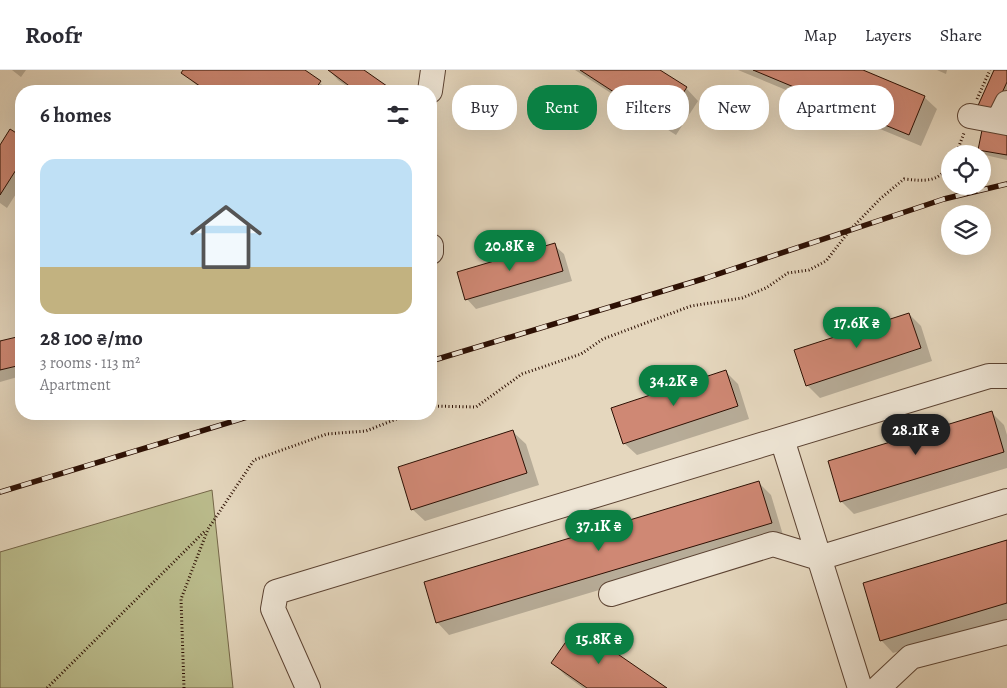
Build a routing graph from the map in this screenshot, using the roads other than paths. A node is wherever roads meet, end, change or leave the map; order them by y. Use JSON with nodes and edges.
{"nodes":[{"id":1,"x":433,"y":70,"type":"edge"},
{"id":2,"x":431,"y":85,"type":"edge"},
{"id":3,"x":970,"y":116,"type":"dead end"},
{"id":4,"x":1004,"y":116,"type":"edge"},
{"id":5,"x":1007,"y":376,"type":"edge"},
{"id":6,"x":782,"y":438,"type":"junction"},
{"id":7,"x":1007,"y":501,"type":"edge"},
{"id":8,"x":819,"y":558,"type":"junction"},
{"id":9,"x":611,"y":594,"type":"dead end"},
{"id":10,"x":1007,"y":632,"type":"edge"},
{"id":11,"x":308,"y":688,"type":"edge"},
{"id":12,"x":860,"y":688,"type":"edge"},
{"id":13,"x":878,"y":688,"type":"edge"}],
"edges":[{"from":1,"to":2,"type":"lane"},
{"from":3,"to":4,"type":"lane"},
{"from":5,"to":6,"type":"lane"},
{"from":6,"to":8,"type":"lane"},
{"from":6,"to":11,"type":"lane"},
{"from":7,"to":8,"type":"lane"},
{"from":8,"to":9,"type":"lane"},
{"from":8,"to":12,"type":"lane"},
{"from":10,"to":13,"type":"lane"}]}
